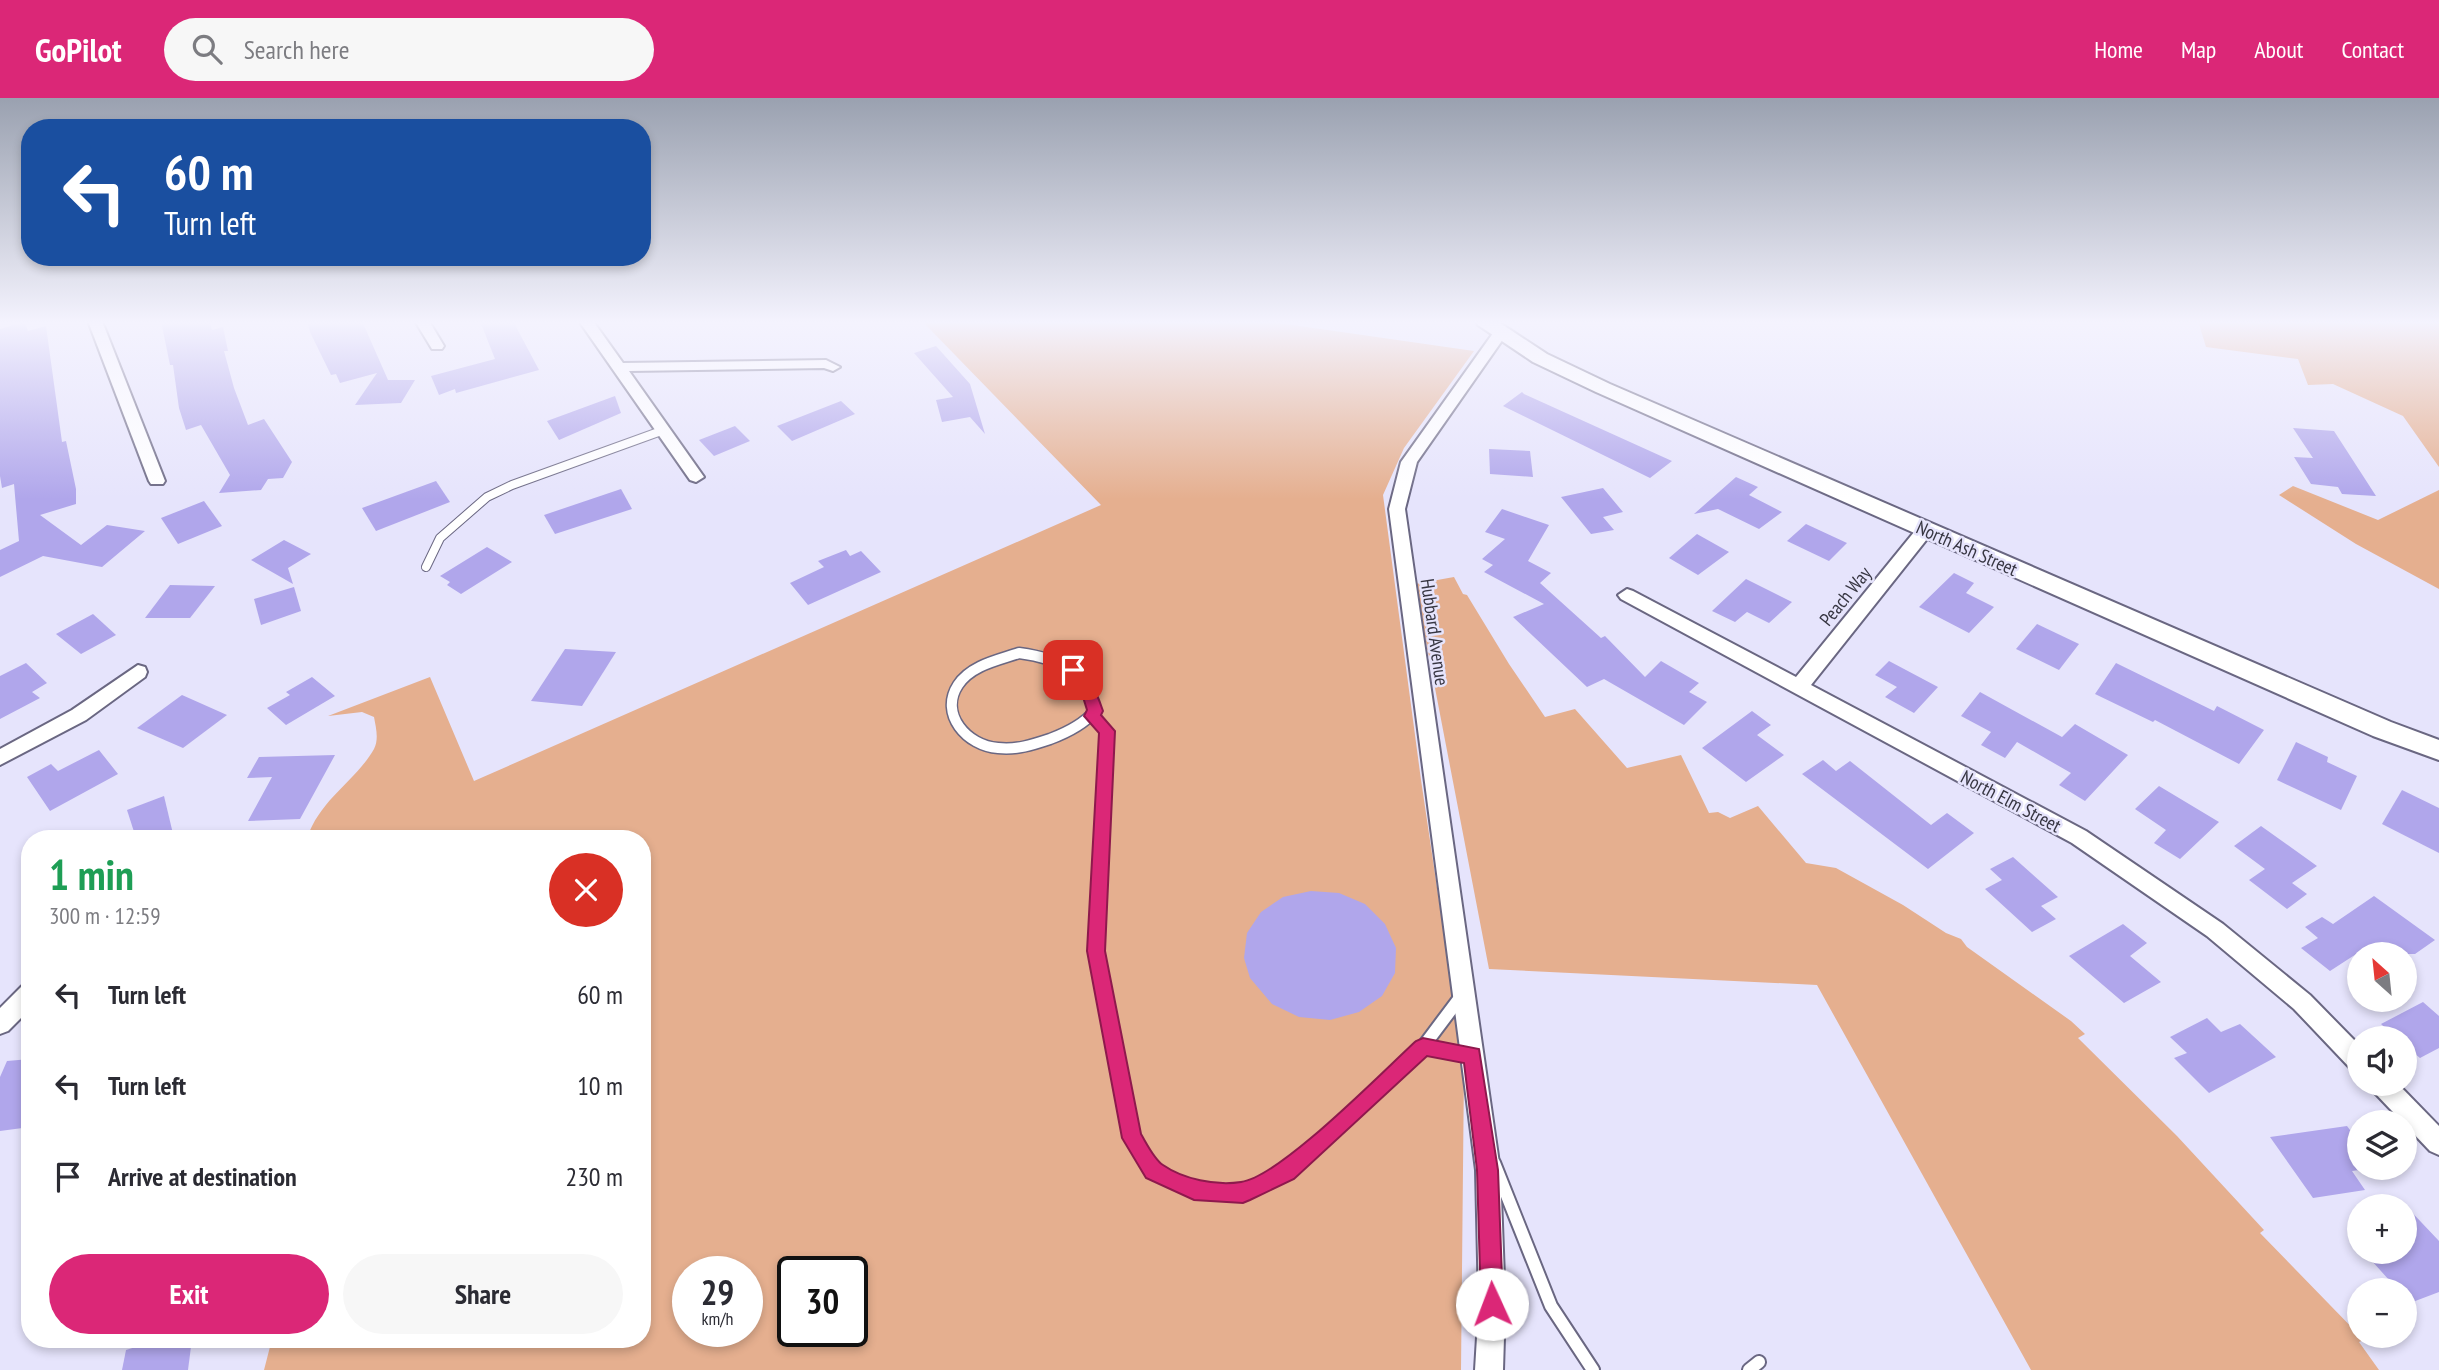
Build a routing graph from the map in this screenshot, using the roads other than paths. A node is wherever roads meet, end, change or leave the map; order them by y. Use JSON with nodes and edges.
{"nodes":[{"id":1,"x":118,"y":380,"type":"edge"},
{"id":2,"x":629,"y":380,"type":"edge"},
{"id":3,"x":1458,"y":380,"type":"edge"},
{"id":4,"x":1587,"y":380,"type":"edge"},
{"id":5,"x":664,"y":430,"type":"junction"},
{"id":6,"x":696,"y":477,"type":"dead end"},
{"id":7,"x":157,"y":481,"type":"dead end"},
{"id":8,"x":1925,"y":530,"type":"junction"},
{"id":9,"x":426,"y":567,"type":"dead end"},
{"id":10,"x":1627,"y":595,"type":"dead end"},
{"id":11,"x":138,"y":672,"type":"dead end"},
{"id":12,"x":1798,"y":688,"type":"junction"},
{"id":13,"x":1092,"y":716,"type":"junction"},
{"id":14,"x":2439,"y":750,"type":"edge"},
{"id":15,"x":0,"y":758,"type":"edge"},
{"id":16,"x":1464,"y":992,"type":"junction"},
{"id":17,"x":21,"y":1002,"type":"edge"},
{"id":18,"x":0,"y":1024,"type":"edge"},
{"id":19,"x":1423,"y":1047,"type":"junction"},
{"id":20,"x":2347,"y":1048,"type":"edge"},
{"id":21,"x":1472,"y":1055,"type":"junction"},
{"id":22,"x":2394,"y":1096,"type":"edge"},
{"id":23,"x":2439,"y":1143,"type":"edge"},
{"id":24,"x":1484,"y":1148,"type":"junction"},
{"id":25,"x":1489,"y":1370,"type":"edge"},
{"id":26,"x":1593,"y":1370,"type":"edge"}],
"edges":[{"from":1,"to":7,"type":"street"},
{"from":2,"to":5,"type":"street"},
{"from":3,"to":16,"type":"street","name":"Hubbard Avenue"},
{"from":4,"to":8,"type":"main road","name":"North Ash Street"},
{"from":5,"to":6,"type":"street"},
{"from":5,"to":9,"type":"lane"},
{"from":8,"to":12,"type":"street","name":"Peach Way"},
{"from":8,"to":14,"type":"main road","name":"North Ash Street"},
{"from":10,"to":12,"type":"street","name":"North Elm Street"},
{"from":11,"to":15,"type":"street"},
{"from":12,"to":20,"type":"street","name":"North Elm Street"},
{"from":13,"to":13,"type":"lane"},
{"from":13,"to":19,"type":"lane"},
{"from":16,"to":19,"type":"lane"},
{"from":16,"to":21,"type":"street","name":"Hubbard Avenue"},
{"from":17,"to":18,"type":"street"},
{"from":19,"to":21,"type":"lane"},
{"from":21,"to":24,"type":"street","name":"Hubbard Avenue"},
{"from":22,"to":23,"type":"street"},
{"from":24,"to":25,"type":"street","name":"Hubbard Avenue"},
{"from":24,"to":26,"type":"lane"}]}
